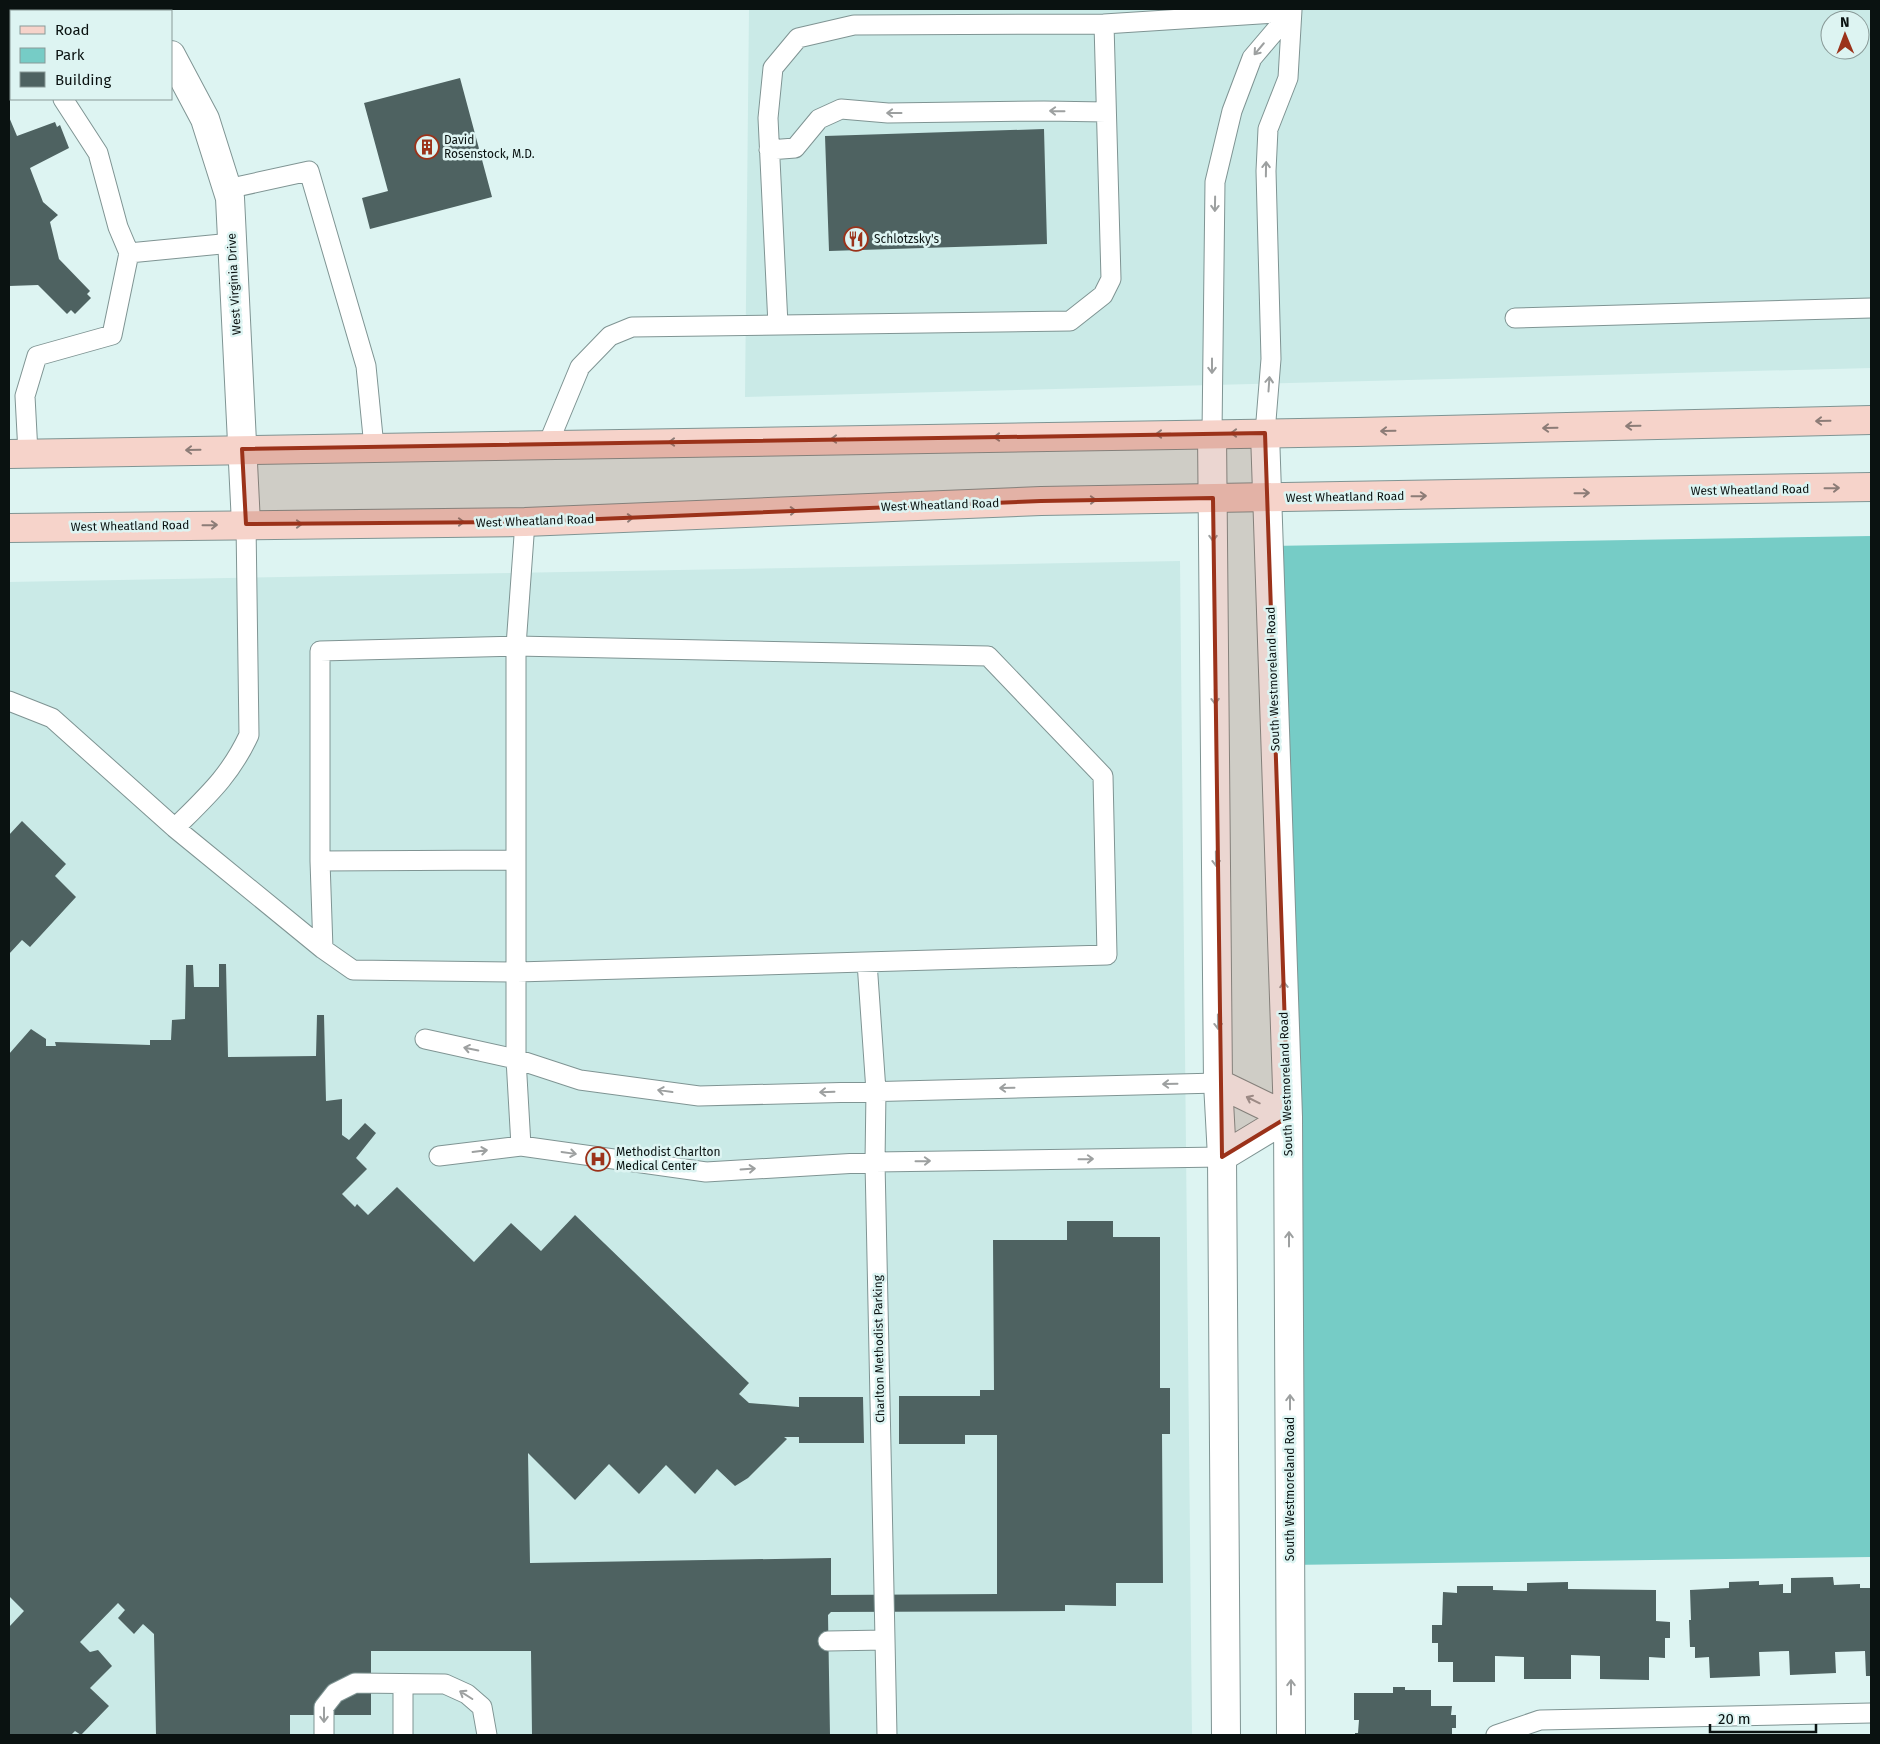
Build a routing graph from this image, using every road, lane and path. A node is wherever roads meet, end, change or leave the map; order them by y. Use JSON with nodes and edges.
{"nodes":[{"id":1,"x":1291,"y":10,"type":"edge"},
{"id":2,"x":1104,"y":24,"type":"junction"},
{"id":3,"x":172,"y":57,"type":"edge"},
{"id":4,"x":64,"y":100,"type":"edge"},
{"id":5,"x":1106,"y":112,"type":"junction"},
{"id":6,"x":769,"y":150,"type":"junction"},
{"id":7,"x":228,"y":189,"type":"junction"},
{"id":8,"x":232,"y":243,"type":"junction"},
{"id":9,"x":130,"y":253,"type":"junction"},
{"id":10,"x":1871,"y":308,"type":"edge"},
{"id":11,"x":1515,"y":318,"type":"dead end"},
{"id":12,"x":778,"y":325,"type":"junction"},
{"id":13,"x":1871,"y":420,"type":"edge"},
{"id":14,"x":1212,"y":433,"type":"junction"},
{"id":15,"x":1265,"y":433,"type":"junction"},
{"id":16,"x":548,"y":444,"type":"junction"},
{"id":17,"x":374,"y":447,"type":"junction"},
{"id":18,"x":242,"y":450,"type":"junction"},
{"id":19,"x":18,"y":453,"type":"edge"},
{"id":20,"x":1871,"y":487,"type":"edge"},
{"id":21,"x":1213,"y":498,"type":"junction"},
{"id":22,"x":1266,"y":498,"type":"junction"},
{"id":23,"x":525,"y":522,"type":"junction"},
{"id":24,"x":246,"y":524,"type":"junction"},
{"id":25,"x":9,"y":528,"type":"edge"},
{"id":26,"x":516,"y":646,"type":"junction"},
{"id":27,"x":9,"y":701,"type":"edge"},
{"id":28,"x":175,"y":828,"type":"junction"},
{"id":29,"x":516,"y":860,"type":"junction"},
{"id":30,"x":320,"y":861,"type":"junction"},
{"id":31,"x":322,"y":948,"type":"junction"},
{"id":32,"x":867,"y":962,"type":"junction"},
{"id":33,"x":517,"y":972,"type":"junction"},
{"id":34,"x":425,"y":1039,"type":"dead end"},
{"id":35,"x":516,"y":1059,"type":"junction"},
{"id":36,"x":1218,"y":1083,"type":"junction"},
{"id":37,"x":876,"y":1091,"type":"junction"},
{"id":38,"x":1288,"y":1117,"type":"junction"},
{"id":39,"x":521,"y":1146,"type":"junction"},
{"id":40,"x":439,"y":1156,"type":"dead end"},
{"id":41,"x":1222,"y":1157,"type":"junction"},
{"id":42,"x":875,"y":1162,"type":"junction"},
{"id":43,"x":828,"y":1640,"type":"dead end"},
{"id":44,"x":885,"y":1640,"type":"junction"},
{"id":45,"x":403,"y":1684,"type":"junction"},
{"id":46,"x":1871,"y":1713,"type":"edge"},
{"id":47,"x":324,"y":1735,"type":"edge"},
{"id":48,"x":404,"y":1735,"type":"edge"},
{"id":49,"x":487,"y":1735,"type":"edge"},
{"id":50,"x":887,"y":1735,"type":"edge"},
{"id":51,"x":1226,"y":1735,"type":"edge"},
{"id":52,"x":1291,"y":1735,"type":"edge"},
{"id":53,"x":1496,"y":1735,"type":"edge"}],
"edges":[{"from":1,"to":2,"type":"lane"},
{"from":1,"to":14,"type":"lane","one_way":true},
{"from":15,"to":1,"type":"lane","one_way":true},
{"from":2,"to":5,"type":"lane"},
{"from":2,"to":6,"type":"lane"},
{"from":3,"to":7,"type":"street","name":"West Virginia Drive"},
{"from":4,"to":9,"type":"lane"},
{"from":5,"to":6,"type":"lane","one_way":true},
{"from":5,"to":12,"type":"lane"},
{"from":6,"to":12,"type":"lane"},
{"from":7,"to":8,"type":"street","name":"West Virginia Drive"},
{"from":7,"to":17,"type":"lane"},
{"from":8,"to":9,"type":"lane"},
{"from":8,"to":18,"type":"street","name":"West Virginia Drive"},
{"from":9,"to":19,"type":"lane"},
{"from":10,"to":11,"type":"lane"},
{"from":12,"to":16,"type":"lane"},
{"from":13,"to":15,"type":"main road","one_way":true},
{"from":15,"to":14,"type":"main road","one_way":true},
{"from":14,"to":16,"type":"main road","one_way":true},
{"from":14,"to":21,"type":"street"},
{"from":15,"to":22,"type":"street","name":"South Westmoreland Road"},
{"from":16,"to":17,"type":"main road"},
{"from":17,"to":18,"type":"main road"},
{"from":18,"to":19,"type":"main road","one_way":true},
{"from":18,"to":24,"type":"street","name":"West Virginia Drive"},
{"from":22,"to":20,"type":"main road","name":"West Wheatland Road","one_way":true},
{"from":21,"to":22,"type":"main road","name":"West Wheatland Road"},
{"from":23,"to":21,"type":"main road","name":"West Wheatland Road","one_way":true},
{"from":21,"to":36,"type":"street","one_way":true},
{"from":38,"to":22,"type":"street","name":"South Westmoreland Road","one_way":true},
{"from":24,"to":23,"type":"main road","name":"West Wheatland Road","one_way":true},
{"from":23,"to":26,"type":"lane"},
{"from":25,"to":24,"type":"main road","name":"West Wheatland Road","one_way":true},
{"from":24,"to":28,"type":"lane"},
{"from":26,"to":29,"type":"lane"},
{"from":26,"to":30,"type":"lane"},
{"from":26,"to":32,"type":"lane"},
{"from":27,"to":28,"type":"lane"},
{"from":28,"to":31,"type":"lane"},
{"from":29,"to":30,"type":"lane"},
{"from":29,"to":33,"type":"lane"},
{"from":30,"to":31,"type":"lane"},
{"from":31,"to":33,"type":"lane"},
{"from":32,"to":33,"type":"lane"},
{"from":32,"to":37,"type":"lane","name":"Charlton Methodist Parking"},
{"from":33,"to":35,"type":"lane"},
{"from":35,"to":34,"type":"lane","one_way":true},
{"from":37,"to":35,"type":"lane","one_way":true},
{"from":35,"to":39,"type":"lane"},
{"from":36,"to":37,"type":"lane","one_way":true},
{"from":38,"to":36,"type":"street","one_way":true},
{"from":36,"to":41,"type":"street"},
{"from":37,"to":42,"type":"lane","name":"Charlton Methodist Parking"},
{"from":38,"to":41,"type":"street"},
{"from":52,"to":38,"type":"street","name":"South Westmoreland Road","one_way":true},
{"from":40,"to":39,"type":"lane","one_way":true},
{"from":39,"to":42,"type":"lane","one_way":true},
{"from":42,"to":41,"type":"lane","one_way":true},
{"from":41,"to":51,"type":"street"},
{"from":42,"to":44,"type":"lane","name":"Charlton Methodist Parking"},
{"from":43,"to":44,"type":"lane"},
{"from":44,"to":50,"type":"lane","name":"Charlton Methodist Parking"},
{"from":45,"to":47,"type":"lane","one_way":true},
{"from":45,"to":48,"type":"lane"},
{"from":49,"to":45,"type":"lane","one_way":true},
{"from":46,"to":53,"type":"lane"}]}
